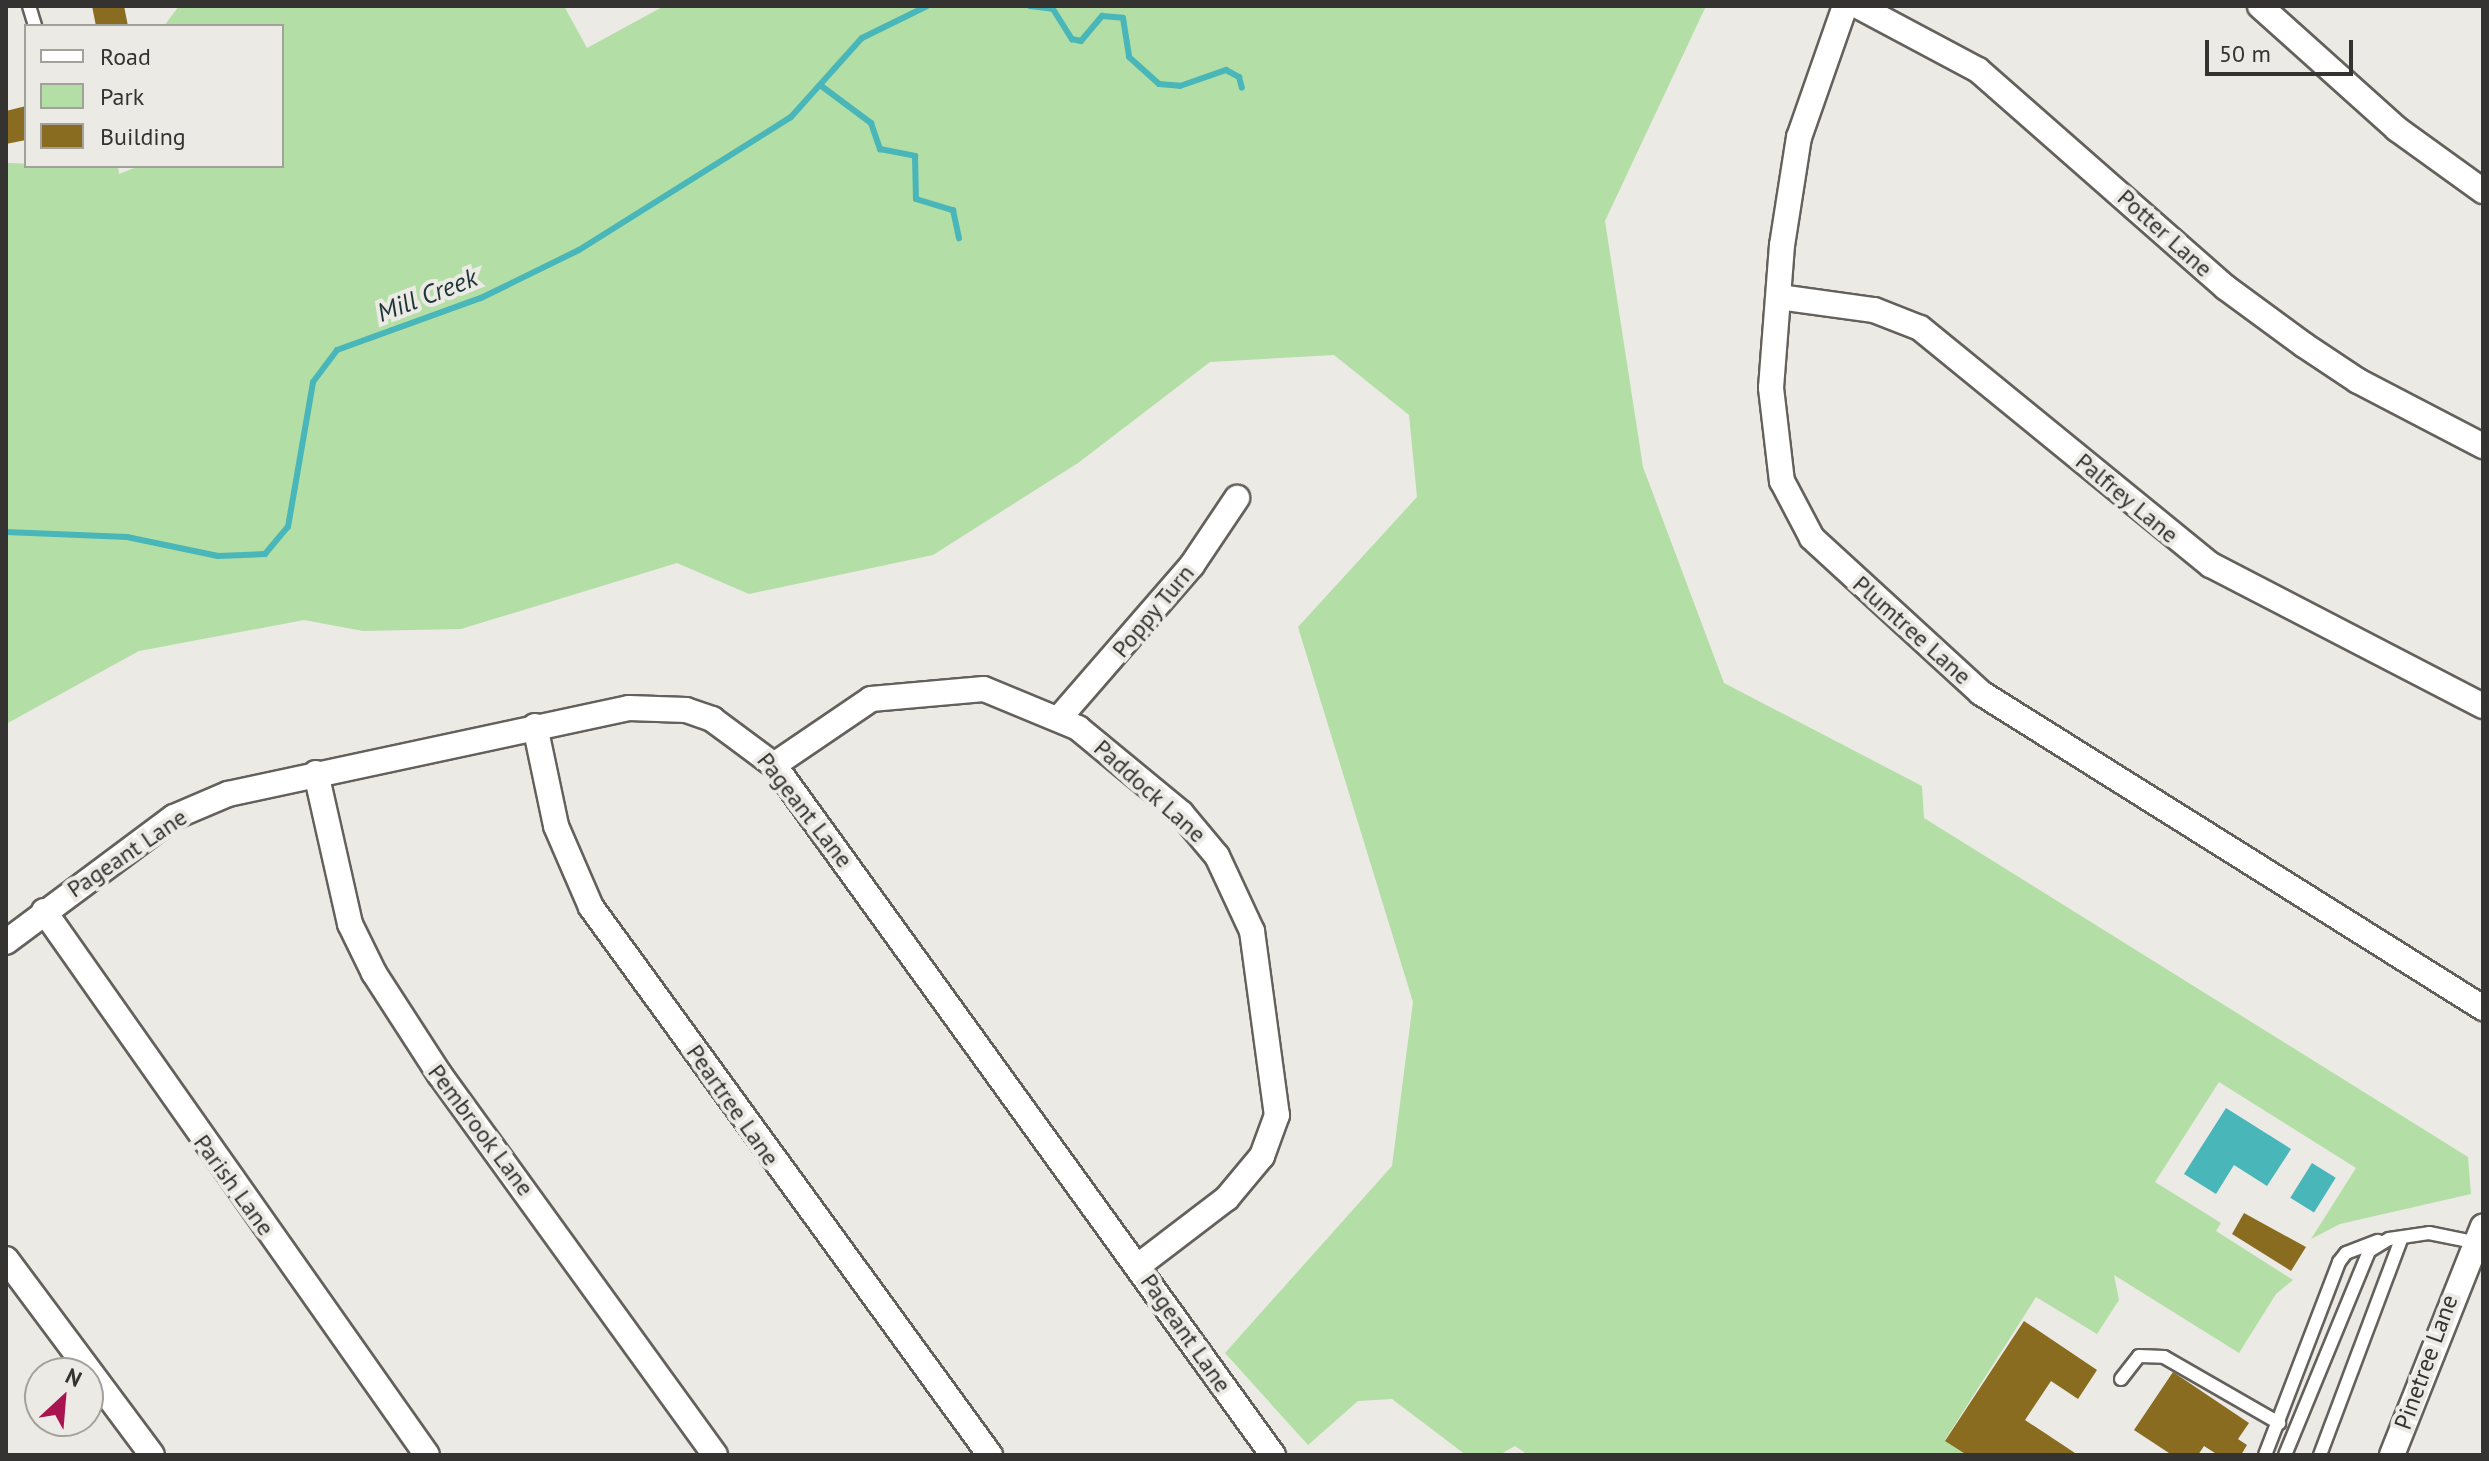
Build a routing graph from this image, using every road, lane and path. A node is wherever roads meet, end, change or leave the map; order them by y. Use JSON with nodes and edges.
{"nodes":[{"id":1,"x":1845,"y":6,"type":"edge"},
{"id":2,"x":1858,"y":6,"type":"edge"},
{"id":3,"x":2260,"y":6,"type":"edge"},
{"id":4,"x":2483,"y":191,"type":"edge"},
{"id":5,"x":1779,"y":297,"type":"junction"},
{"id":6,"x":2483,"y":446,"type":"edge"},
{"id":7,"x":1237,"y":498,"type":"dead end"},
{"id":8,"x":2483,"y":706,"type":"edge"},
{"id":9,"x":1060,"y":717,"type":"junction"},
{"id":10,"x":535,"y":726,"type":"junction"},
{"id":11,"x":774,"y":765,"type":"junction"},
{"id":12,"x":316,"y":773,"type":"junction"},
{"id":13,"x":44,"y":911,"type":"junction"},
{"id":14,"x":6,"y":942,"type":"edge"},
{"id":15,"x":2483,"y":1008,"type":"edge"},
{"id":16,"x":2395,"y":1239,"type":"junction"},
{"id":17,"x":2477,"y":1246,"type":"edge"},
{"id":18,"x":6,"y":1259,"type":"edge"},
{"id":19,"x":1138,"y":1266,"type":"junction"},
{"id":20,"x":2121,"y":1379,"type":"dead end"},
{"id":21,"x":2279,"y":1423,"type":"junction"},
{"id":22,"x":1270,"y":1454,"type":"edge"},
{"id":23,"x":152,"y":1455,"type":"edge"},
{"id":24,"x":427,"y":1455,"type":"edge"},
{"id":25,"x":715,"y":1455,"type":"edge"},
{"id":26,"x":990,"y":1455,"type":"edge"},
{"id":27,"x":2265,"y":1455,"type":"edge"},
{"id":28,"x":2285,"y":1455,"type":"edge"},
{"id":29,"x":2320,"y":1455,"type":"edge"},
{"id":30,"x":2392,"y":1455,"type":"edge"}],
"edges":[{"from":1,"to":5,"type":"street","name":"Plumtree Lane"},
{"from":2,"to":6,"type":"street","name":"Potter Lane"},
{"from":3,"to":4,"type":"street"},
{"from":5,"to":8,"type":"street","name":"Palfrey Lane"},
{"from":5,"to":15,"type":"street","name":"Plumtree Lane"},
{"from":7,"to":9,"type":"street","name":"Poppy Turn"},
{"from":9,"to":11,"type":"street","name":"Paddock Lane"},
{"from":9,"to":19,"type":"street","name":"Paddock Lane"},
{"from":10,"to":11,"type":"street","name":"Pageant Lane"},
{"from":10,"to":12,"type":"street","name":"Pageant Lane"},
{"from":10,"to":26,"type":"street","name":"Peartree Lane"},
{"from":11,"to":19,"type":"street","name":"Pageant Lane"},
{"from":12,"to":13,"type":"street","name":"Pageant Lane"},
{"from":12,"to":25,"type":"street","name":"Pembrook Lane"},
{"from":13,"to":14,"type":"street","name":"Pageant Lane"},
{"from":13,"to":24,"type":"street","name":"Parish Lane"},
{"from":16,"to":17,"type":"lane"},
{"from":16,"to":21,"type":"lane"},
{"from":16,"to":28,"type":"lane"},
{"from":16,"to":29,"type":"lane"},
{"from":17,"to":30,"type":"street","name":"Pinetree Lane"},
{"from":18,"to":23,"type":"street"},
{"from":19,"to":22,"type":"street","name":"Pageant Lane"},
{"from":20,"to":21,"type":"lane"},
{"from":21,"to":27,"type":"lane"}]}
